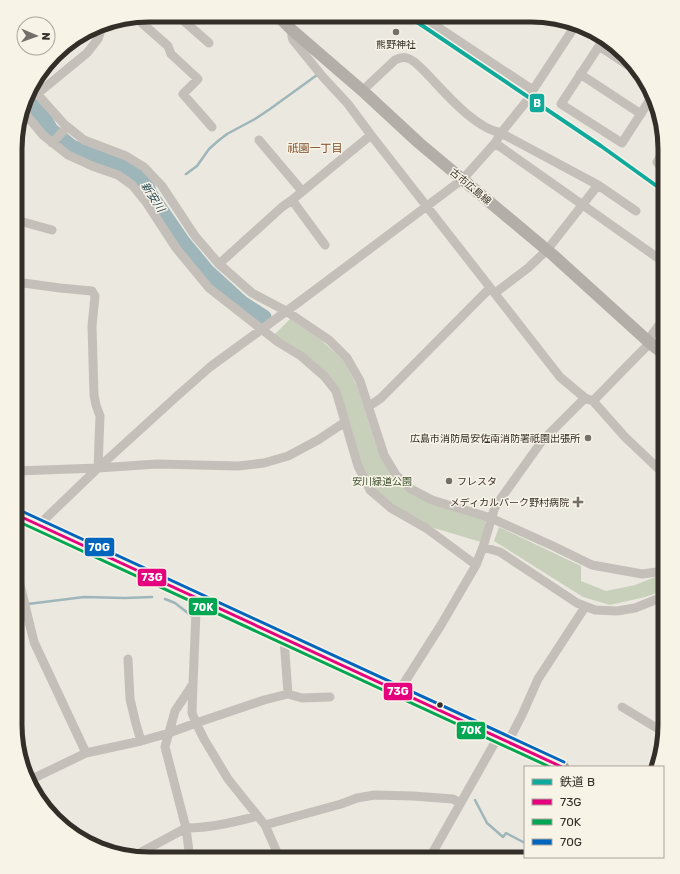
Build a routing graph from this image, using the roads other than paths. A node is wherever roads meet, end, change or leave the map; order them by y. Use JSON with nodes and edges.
{"nodes":[{"id":1,"x":185,"y":22,"type":"edge"},
{"id":2,"x":285,"y":22,"type":"edge"},
{"id":3,"x":437,"y":22,"type":"edge"},
{"id":4,"x":140,"y":23,"type":"edge"},
{"id":5,"x":573,"y":29,"type":"edge"},
{"id":6,"x":292,"y":30,"type":"junction"},
{"id":7,"x":100,"y":32,"type":"edge"},
{"id":8,"x":209,"y":43,"type":"dead end"},
{"id":9,"x":601,"y":43,"type":"edge"},
{"id":10,"x":599,"y":46,"type":"junction"},
{"id":11,"x":623,"y":62,"type":"edge"},
{"id":12,"x":580,"y":74,"type":"junction"},
{"id":13,"x":38,"y":88,"type":"edge"},
{"id":14,"x":362,"y":90,"type":"junction"},
{"id":15,"x":532,"y":90,"type":"junction"},
{"id":16,"x":36,"y":93,"type":"edge"},
{"id":17,"x":648,"y":102,"type":"edge"},
{"id":18,"x":641,"y":114,"type":"junction"},
{"id":19,"x":26,"y":115,"type":"edge"},
{"id":20,"x":212,"y":126,"type":"dead end"},
{"id":21,"x":66,"y":128,"type":"junction"},
{"id":22,"x":501,"y":133,"type":"junction"},
{"id":23,"x":371,"y":135,"type":"junction"},
{"id":24,"x":259,"y":140,"type":"dead end"},
{"id":25,"x":54,"y":141,"type":"junction"},
{"id":26,"x":495,"y":143,"type":"junction"},
{"id":27,"x":463,"y":179,"type":"junction"},
{"id":28,"x":598,"y":185,"type":"junction"},
{"id":29,"x":302,"y":191,"type":"junction"},
{"id":30,"x":292,"y":200,"type":"junction"},
{"id":31,"x":582,"y":205,"type":"junction"},
{"id":32,"x":426,"y":207,"type":"junction"},
{"id":33,"x":636,"y":210,"type":"dead end"},
{"id":34,"x":22,"y":222,"type":"edge"},
{"id":35,"x":52,"y":230,"type":"dead end"},
{"id":36,"x":325,"y":245,"type":"dead end"},
{"id":37,"x":547,"y":250,"type":"junction"},
{"id":38,"x":658,"y":258,"type":"edge"},
{"id":39,"x":219,"y":264,"type":"junction"},
{"id":40,"x":22,"y":283,"type":"edge"},
{"id":41,"x":493,"y":290,"type":"junction"},
{"id":42,"x":286,"y":311,"type":"junction"},
{"id":43,"x":658,"y":326,"type":"edge"},
{"id":44,"x":262,"y":329,"type":"junction"},
{"id":45,"x":650,"y":343,"type":"junction"},
{"id":46,"x":658,"y":349,"type":"edge"},
{"id":47,"x":589,"y":400,"type":"junction"},
{"id":48,"x":368,"y":407,"type":"junction"},
{"id":49,"x":345,"y":422,"type":"junction"},
{"id":50,"x":98,"y":468,"type":"junction"},
{"id":51,"x":658,"y":468,"type":"edge"},
{"id":52,"x":22,"y":471,"type":"edge"},
{"id":53,"x":22,"y":517,"type":"edge"},
{"id":54,"x":492,"y":518,"type":"junction"},
{"id":55,"x":40,"y":525,"type":"junction"},
{"id":56,"x":483,"y":547,"type":"junction"},
{"id":57,"x":476,"y":565,"type":"junction"},
{"id":58,"x":658,"y":572,"type":"edge"},
{"id":59,"x":22,"y":593,"type":"edge"},
{"id":60,"x":658,"y":599,"type":"edge"},
{"id":61,"x":201,"y":600,"type":"junction"},
{"id":62,"x":585,"y":606,"type":"junction"},
{"id":63,"x":284,"y":639,"type":"junction"},
{"id":64,"x":128,"y":659,"type":"dead end"},
{"id":65,"x":193,"y":684,"type":"junction"},
{"id":66,"x":399,"y":691,"type":"junction"},
{"id":67,"x":288,"y":694,"type":"junction"},
{"id":68,"x":330,"y":697,"type":"dead end"},
{"id":69,"x":622,"y":707,"type":"dead end"},
{"id":70,"x":196,"y":722,"type":"junction"},
{"id":71,"x":658,"y":729,"type":"edge"},
{"id":72,"x":168,"y":733,"type":"junction"},
{"id":73,"x":503,"y":740,"type":"junction"},
{"id":74,"x":141,"y":741,"type":"junction"},
{"id":75,"x":86,"y":753,"type":"junction"},
{"id":76,"x":560,"y":766,"type":"edge"},
{"id":77,"x":34,"y":778,"type":"edge"},
{"id":78,"x":460,"y":803,"type":"junction"},
{"id":79,"x":258,"y":816,"type":"junction"},
{"id":80,"x":264,"y":825,"type":"junction"},
{"id":81,"x":186,"y":828,"type":"junction"},
{"id":82,"x":141,"y":852,"type":"edge"},
{"id":83,"x":189,"y":852,"type":"edge"},
{"id":84,"x":277,"y":852,"type":"edge"},
{"id":85,"x":433,"y":852,"type":"edge"}],
"edges":[{"from":1,"to":8,"type":"street"},
{"from":2,"to":6,"type":"main road","name":"古市広島線"},
{"from":3,"to":15,"type":"street"},
{"from":4,"to":20,"type":"street"},
{"from":5,"to":15,"type":"street"},
{"from":6,"to":14,"type":"main road","name":"古市広島線"},
{"from":6,"to":23,"type":"street"},
{"from":7,"to":13,"type":"street"},
{"from":9,"to":10,"type":"street"},
{"from":10,"to":11,"type":"street"},
{"from":10,"to":12,"type":"street"},
{"from":12,"to":18,"type":"street"},
{"from":12,"to":18,"type":"street"},
{"from":14,"to":22,"type":"street"},
{"from":14,"to":27,"type":"main road","name":"古市広島線"},
{"from":15,"to":22,"type":"street"},
{"from":16,"to":21,"type":"street"},
{"from":17,"to":18,"type":"street"},
{"from":19,"to":25,"type":"street"},
{"from":21,"to":25,"type":"street"},
{"from":21,"to":39,"type":"street"},
{"from":22,"to":26,"type":"street"},
{"from":22,"to":28,"type":"street"},
{"from":23,"to":29,"type":"street"},
{"from":23,"to":32,"type":"street"},
{"from":24,"to":29,"type":"street"},
{"from":25,"to":44,"type":"street"},
{"from":26,"to":27,"type":"street"},
{"from":26,"to":31,"type":"street"},
{"from":27,"to":32,"type":"street"},
{"from":27,"to":37,"type":"main road","name":"古市広島線"},
{"from":28,"to":31,"type":"street"},
{"from":28,"to":33,"type":"street"},
{"from":29,"to":30,"type":"street"},
{"from":30,"to":36,"type":"street"},
{"from":30,"to":39,"type":"street"},
{"from":31,"to":37,"type":"street"},
{"from":31,"to":38,"type":"street"},
{"from":32,"to":41,"type":"street"},
{"from":32,"to":42,"type":"street"},
{"from":34,"to":35,"type":"street"},
{"from":37,"to":41,"type":"street"},
{"from":37,"to":45,"type":"main road","name":"古市広島線"},
{"from":39,"to":42,"type":"street"},
{"from":40,"to":50,"type":"street"},
{"from":41,"to":47,"type":"street"},
{"from":41,"to":48,"type":"street"},
{"from":42,"to":44,"type":"street"},
{"from":42,"to":48,"type":"street"},
{"from":43,"to":45,"type":"street"},
{"from":44,"to":49,"type":"street"},
{"from":44,"to":50,"type":"street"},
{"from":45,"to":46,"type":"main road","name":"古市広島線"},
{"from":45,"to":47,"type":"street"},
{"from":47,"to":51,"type":"street"},
{"from":47,"to":54,"type":"street"},
{"from":48,"to":54,"type":"street"},
{"from":49,"to":50,"type":"street"},
{"from":49,"to":57,"type":"street"},
{"from":50,"to":52,"type":"street"},
{"from":50,"to":55,"type":"street"},
{"from":53,"to":55,"type":"highway"},
{"from":54,"to":56,"type":"street"},
{"from":54,"to":58,"type":"street"},
{"from":55,"to":61,"type":"highway"},
{"from":56,"to":57,"type":"street"},
{"from":56,"to":62,"type":"street"},
{"from":57,"to":66,"type":"street"},
{"from":59,"to":75,"type":"street"},
{"from":60,"to":62,"type":"street"},
{"from":61,"to":63,"type":"highway"},
{"from":61,"to":65,"type":"street"},
{"from":62,"to":73,"type":"street"},
{"from":63,"to":66,"type":"highway"},
{"from":63,"to":67,"type":"street"},
{"from":64,"to":74,"type":"street"},
{"from":65,"to":70,"type":"street"},
{"from":65,"to":72,"type":"street"},
{"from":66,"to":73,"type":"highway"},
{"from":67,"to":68,"type":"street"},
{"from":67,"to":70,"type":"street"},
{"from":69,"to":71,"type":"street"},
{"from":70,"to":72,"type":"street"},
{"from":70,"to":79,"type":"street"},
{"from":72,"to":74,"type":"street"},
{"from":72,"to":81,"type":"street"},
{"from":73,"to":76,"type":"highway"},
{"from":73,"to":78,"type":"street"},
{"from":74,"to":75,"type":"street"},
{"from":75,"to":77,"type":"street"},
{"from":78,"to":80,"type":"street"},
{"from":78,"to":85,"type":"street"},
{"from":79,"to":80,"type":"street"},
{"from":79,"to":81,"type":"street"},
{"from":80,"to":84,"type":"street"},
{"from":81,"to":82,"type":"street"},
{"from":81,"to":83,"type":"street"}]}
